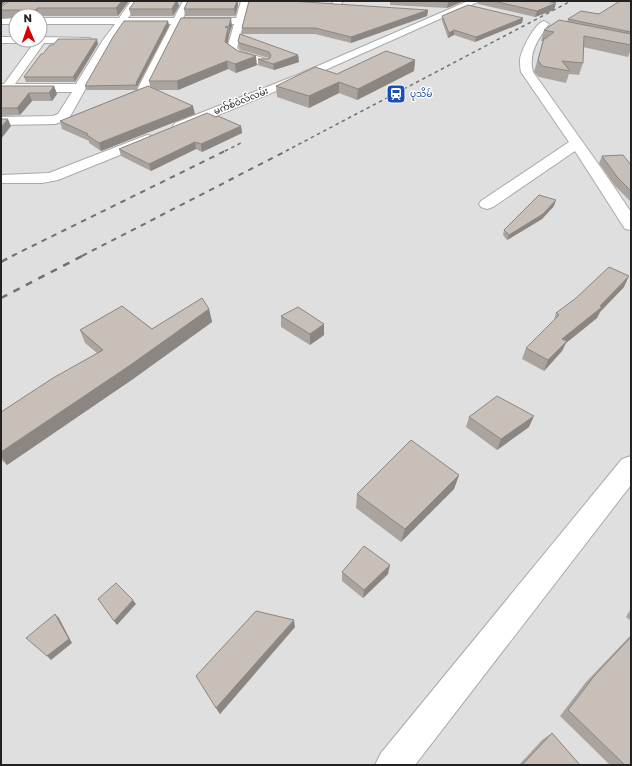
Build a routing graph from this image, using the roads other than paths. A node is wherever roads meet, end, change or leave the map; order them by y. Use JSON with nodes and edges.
{"nodes":[{"id":1,"x":136,"y":1,"type":"edge"},
{"id":2,"x":187,"y":1,"type":"edge"},
{"id":3,"x":246,"y":1,"type":"edge"},
{"id":4,"x":334,"y":3,"type":"edge"},
{"id":5,"x":474,"y":5,"type":"edge"},
{"id":6,"x":350,"y":6,"type":"edge"},
{"id":7,"x":426,"y":11,"type":"edge"},
{"id":8,"x":449,"y":13,"type":"junction"},
{"id":9,"x":177,"y":20,"type":"junction"},
{"id":10,"x":48,"y":21,"type":"edge"},
{"id":11,"x":120,"y":21,"type":"junction"},
{"id":12,"x":240,"y":21,"type":"junction"},
{"id":13,"x":542,"y":23,"type":"dead end"},
{"id":14,"x":48,"y":40,"type":"edge"},
{"id":15,"x":108,"y":40,"type":"junction"},
{"id":16,"x":35,"y":48,"type":"edge"},
{"id":17,"x":265,"y":62,"type":"edge"},
{"id":18,"x":4,"y":88,"type":"edge"},
{"id":19,"x":81,"y":88,"type":"junction"},
{"id":20,"x":144,"y":88,"type":"edge"},
{"id":21,"x":1,"y":121,"type":"edge"},
{"id":22,"x":169,"y":130,"type":"edge"},
{"id":23,"x":155,"y":136,"type":"edge"},
{"id":24,"x":577,"y":143,"type":"junction"},
{"id":25,"x":1,"y":180,"type":"edge"},
{"id":26,"x":487,"y":204,"type":"dead end"},
{"id":27,"x":631,"y":225,"type":"edge"},
{"id":28,"x":631,"y":466,"type":"edge"},
{"id":29,"x":393,"y":765,"type":"edge"}],
"edges":[{"from":1,"to":11,"type":"street"},
{"from":2,"to":9,"type":"street"},
{"from":3,"to":12,"type":"street"},
{"from":4,"to":6,"type":"street"},
{"from":5,"to":8,"type":"street","name":"မက်စ်ဝဲလ်လမ်း"},
{"from":7,"to":8,"type":"street"},
{"from":8,"to":22,"type":"street","name":"မက်စ်ဝဲလ်လမ်း"},
{"from":9,"to":11,"type":"street"},
{"from":9,"to":12,"type":"street"},
{"from":9,"to":20,"type":"street"},
{"from":10,"to":11,"type":"street"},
{"from":11,"to":15,"type":"street"},
{"from":12,"to":17,"type":"street"},
{"from":13,"to":24,"type":"street"},
{"from":14,"to":15,"type":"street"},
{"from":15,"to":19,"type":"street"},
{"from":16,"to":18,"type":"street"},
{"from":18,"to":19,"type":"street"},
{"from":19,"to":21,"type":"street"},
{"from":23,"to":25,"type":"street"},
{"from":24,"to":26,"type":"street"},
{"from":24,"to":27,"type":"street"},
{"from":28,"to":29,"type":"street"}]}
